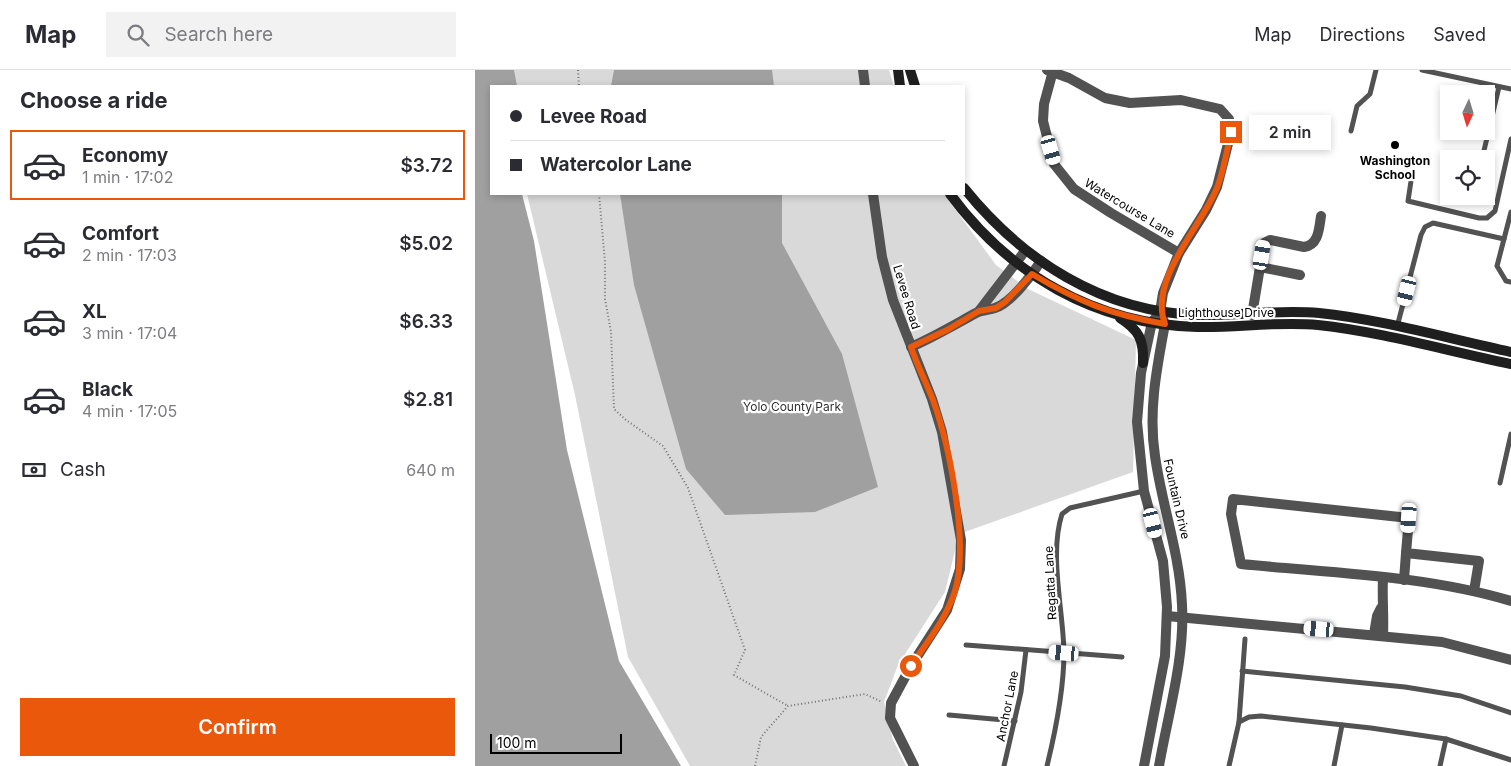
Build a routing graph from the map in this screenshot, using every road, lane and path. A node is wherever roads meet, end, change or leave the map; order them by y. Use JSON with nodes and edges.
{"nodes":[{"id":1,"x":578,"y":70,"type":"edge"},
{"id":2,"x":863,"y":70,"type":"edge"},
{"id":3,"x":897,"y":70,"type":"edge"},
{"id":4,"x":911,"y":70,"type":"edge"},
{"id":5,"x":1376,"y":70,"type":"edge"},
{"id":6,"x":1422,"y":70,"type":"edge"},
{"id":7,"x":1050,"y":71,"type":"edge"},
{"id":8,"x":579,"y":85,"type":"edge"},
{"id":9,"x":865,"y":85,"type":"edge"},
{"id":10,"x":900,"y":85,"type":"edge"},
{"id":11,"x":915,"y":85,"type":"edge"},
{"id":12,"x":1499,"y":87,"type":"junction"},
{"id":13,"x":1511,"y":89,"type":"edge"},
{"id":14,"x":1351,"y":131,"type":"dead end"},
{"id":15,"x":1511,"y":139,"type":"edge"},
{"id":16,"x":1484,"y":150,"type":"edge"},
{"id":17,"x":1411,"y":181,"type":"dead end"},
{"id":18,"x":965,"y":189,"type":"edge"},
{"id":19,"x":599,"y":195,"type":"edge"},
{"id":20,"x":873,"y":195,"type":"edge"},
{"id":21,"x":951,"y":195,"type":"edge"},
{"id":22,"x":1511,"y":212,"type":"edge"},
{"id":23,"x":1321,"y":216,"type":"dead end"},
{"id":24,"x":1504,"y":239,"type":"junction"},
{"id":25,"x":1025,"y":251,"type":"junction"},
{"id":26,"x":1179,"y":253,"type":"junction"},
{"id":27,"x":1041,"y":261,"type":"junction"},
{"id":28,"x":1016,"y":265,"type":"junction"},
{"id":29,"x":1260,"y":267,"type":"junction"},
{"id":30,"x":1032,"y":274,"type":"junction"},
{"id":31,"x":1300,"y":275,"type":"dead end"},
{"id":32,"x":1511,"y":282,"type":"edge"},
{"id":33,"x":979,"y":311,"type":"junction"},
{"id":34,"x":1111,"y":312,"type":"junction"},
{"id":35,"x":1160,"y":312,"type":"junction"},
{"id":36,"x":1252,"y":315,"type":"junction"},
{"id":37,"x":1152,"y":322,"type":"junction"},
{"id":38,"x":1165,"y":324,"type":"junction"},
{"id":39,"x":1397,"y":328,"type":"junction"},
{"id":40,"x":911,"y":347,"type":"junction"},
{"id":41,"x":1511,"y":352,"type":"edge"},
{"id":42,"x":1143,"y":362,"type":"junction"},
{"id":43,"x":1511,"y":364,"type":"edge"},
{"id":44,"x":1511,"y":434,"type":"edge"},
{"id":45,"x":1500,"y":483,"type":"dead end"},
{"id":46,"x":1144,"y":491,"type":"junction"},
{"id":47,"x":1406,"y":553,"type":"junction"},
{"id":48,"x":1383,"y":578,"type":"junction"},
{"id":49,"x":1404,"y":580,"type":"junction"},
{"id":50,"x":1474,"y":591,"type":"junction"},
{"id":51,"x":1511,"y":601,"type":"edge"},
{"id":52,"x":1167,"y":616,"type":"junction"},
{"id":53,"x":1183,"y":617,"type":"junction"},
{"id":54,"x":1379,"y":634,"type":"junction"},
{"id":55,"x":1245,"y":639,"type":"dead end"},
{"id":56,"x":966,"y":645,"type":"dead end"},
{"id":57,"x":1026,"y":650,"type":"junction"},
{"id":58,"x":1064,"y":653,"type":"junction"},
{"id":59,"x":1122,"y":657,"type":"dead end"},
{"id":60,"x":1511,"y":660,"type":"edge"},
{"id":61,"x":1242,"y":671,"type":"junction"},
{"id":62,"x":891,"y":703,"type":"junction"},
{"id":63,"x":788,"y":706,"type":"junction"},
{"id":64,"x":1511,"y":712,"type":"edge"},
{"id":65,"x":949,"y":715,"type":"dead end"},
{"id":66,"x":1015,"y":721,"type":"junction"},
{"id":67,"x":1239,"y":722,"type":"junction"},
{"id":68,"x":1342,"y":725,"type":"junction"},
{"id":69,"x":1446,"y":739,"type":"junction"},
{"id":70,"x":1511,"y":759,"type":"edge"},
{"id":71,"x":755,"y":766,"type":"edge"},
{"id":72,"x":914,"y":766,"type":"edge"},
{"id":73,"x":1004,"y":766,"type":"edge"},
{"id":74,"x":1047,"y":766,"type":"edge"},
{"id":75,"x":1144,"y":766,"type":"edge"},
{"id":76,"x":1159,"y":766,"type":"edge"},
{"id":77,"x":1229,"y":766,"type":"edge"},
{"id":78,"x":1334,"y":766,"type":"edge"},
{"id":79,"x":1441,"y":766,"type":"edge"}],
"edges":[{"from":1,"to":8,"type":"path"},
{"from":2,"to":9,"type":"street"},
{"from":3,"to":10,"type":"street"},
{"from":4,"to":11,"type":"street"},
{"from":5,"to":14,"type":"lane"},
{"from":6,"to":12,"type":"lane"},
{"from":7,"to":26,"type":"street","name":"Watercourse Lane"},
{"from":7,"to":26,"type":"street"},
{"from":12,"to":13,"type":"lane"},
{"from":12,"to":16,"type":"lane"},
{"from":15,"to":17,"type":"lane"},
{"from":18,"to":25,"type":"street","name":"Lighthouse Drive"},
{"from":19,"to":63,"type":"path"},
{"from":20,"to":40,"type":"street","name":"Levee Road"},
{"from":21,"to":28,"type":"street","name":"Lighthouse Drive"},
{"from":22,"to":24,"type":"lane"},
{"from":23,"to":29,"type":"street"},
{"from":24,"to":32,"type":"lane"},
{"from":24,"to":39,"type":"lane"},
{"from":25,"to":27,"type":"street","name":"Lighthouse Drive"},
{"from":25,"to":28,"type":"street"},
{"from":26,"to":35,"type":"street"},
{"from":27,"to":30,"type":"street"},
{"from":27,"to":35,"type":"street","name":"Lighthouse Drive"},
{"from":28,"to":30,"type":"street","name":"Lighthouse Drive"},
{"from":28,"to":33,"type":"street"},
{"from":29,"to":31,"type":"street"},
{"from":29,"to":36,"type":"street"},
{"from":30,"to":33,"type":"street"},
{"from":30,"to":34,"type":"street","name":"Lighthouse Drive"},
{"from":33,"to":40,"type":"street"},
{"from":34,"to":37,"type":"street","name":"Lighthouse Drive"},
{"from":34,"to":42,"type":"street"},
{"from":35,"to":36,"type":"street","name":"Lighthouse Drive"},
{"from":35,"to":37,"type":"street"},
{"from":35,"to":38,"type":"street"},
{"from":36,"to":39,"type":"street","name":"Lighthouse Drive"},
{"from":37,"to":38,"type":"street","name":"Lighthouse Drive"},
{"from":37,"to":42,"type":"street"},
{"from":38,"to":43,"type":"street","name":"Lighthouse Drive"},
{"from":38,"to":53,"type":"street","name":"Fountain Drive"},
{"from":39,"to":41,"type":"street","name":"Lighthouse Drive"},
{"from":40,"to":62,"type":"street","name":"Levee Road"},
{"from":42,"to":46,"type":"street"},
{"from":44,"to":45,"type":"lane"},
{"from":46,"to":52,"type":"street"},
{"from":46,"to":58,"type":"lane","name":"Regatta Lane"},
{"from":47,"to":48,"type":"street"},
{"from":47,"to":49,"type":"street"},
{"from":47,"to":50,"type":"street"},
{"from":48,"to":49,"type":"street"},
{"from":48,"to":54,"type":"street"},
{"from":49,"to":50,"type":"street"},
{"from":50,"to":51,"type":"street"},
{"from":52,"to":53,"type":"street"},
{"from":52,"to":75,"type":"street"},
{"from":53,"to":54,"type":"street"},
{"from":53,"to":76,"type":"street","name":"Fountain Drive"},
{"from":54,"to":60,"type":"street"},
{"from":55,"to":61,"type":"lane"},
{"from":56,"to":57,"type":"lane"},
{"from":57,"to":58,"type":"lane"},
{"from":57,"to":66,"type":"lane","name":"Anchor Lane"},
{"from":58,"to":59,"type":"lane"},
{"from":58,"to":74,"type":"lane","name":"Regatta Lane"},
{"from":61,"to":64,"type":"lane"},
{"from":61,"to":67,"type":"lane"},
{"from":62,"to":63,"type":"path"},
{"from":62,"to":72,"type":"street"},
{"from":63,"to":71,"type":"path"},
{"from":65,"to":66,"type":"lane"},
{"from":66,"to":73,"type":"lane","name":"Anchor Lane"},
{"from":67,"to":68,"type":"lane"},
{"from":67,"to":77,"type":"lane"},
{"from":68,"to":69,"type":"lane"},
{"from":68,"to":78,"type":"lane"},
{"from":69,"to":70,"type":"lane"},
{"from":69,"to":79,"type":"lane"}]}
